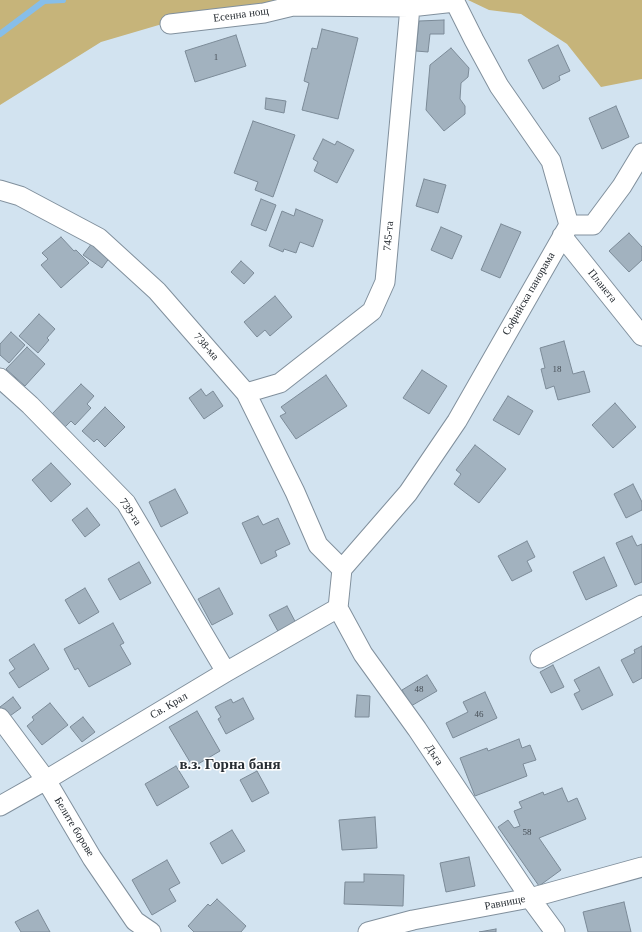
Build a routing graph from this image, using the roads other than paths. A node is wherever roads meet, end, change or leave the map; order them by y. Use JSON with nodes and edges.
{"nodes":[{"id":1,"x":455,"y":1,"type":"edge"},
{"id":2,"x":410,"y":7,"type":"junction"},
{"id":3,"x":170,"y":24,"type":"dead end"},
{"id":4,"x":642,"y":153,"type":"edge"},
{"id":5,"x":0,"y":190,"type":"edge"},
{"id":6,"x":565,"y":231,"type":"junction"},
{"id":7,"x":642,"y":336,"type":"edge"},
{"id":8,"x":0,"y":378,"type":"edge"},
{"id":9,"x":246,"y":393,"type":"junction"},
{"id":10,"x":342,"y":569,"type":"junction"},
{"id":11,"x":642,"y":605,"type":"edge"},
{"id":12,"x":338,"y":608,"type":"junction"},
{"id":13,"x":540,"y":658,"type":"dead end"},
{"id":14,"x":226,"y":672,"type":"junction"},
{"id":15,"x":0,"y":718,"type":"edge"},
{"id":16,"x":46,"y":780,"type":"junction"},
{"id":17,"x":0,"y":806,"type":"edge"},
{"id":18,"x":642,"y":867,"type":"edge"},
{"id":19,"x":530,"y":898,"type":"junction"},
{"id":20,"x":151,"y":932,"type":"edge"},
{"id":21,"x":368,"y":932,"type":"edge"},
{"id":22,"x":556,"y":932,"type":"edge"}],
"edges":[{"from":1,"to":2,"type":"street","name":"Есенна нощ"},
{"from":1,"to":6,"type":"street"},
{"from":2,"to":3,"type":"street","name":"Есенна нощ"},
{"from":2,"to":9,"type":"street","name":"745-та"},
{"from":4,"to":6,"type":"street"},
{"from":5,"to":9,"type":"street","name":"738-ма"},
{"from":6,"to":7,"type":"street","name":"Планета"},
{"from":6,"to":10,"type":"street","name":"Софийска панорама"},
{"from":8,"to":14,"type":"street","name":"739-та"},
{"from":9,"to":10,"type":"street","name":"738-ма"},
{"from":10,"to":12,"type":"street"},
{"from":11,"to":13,"type":"street"},
{"from":12,"to":14,"type":"street","name":"Св. Крал"},
{"from":12,"to":19,"type":"street","name":"Дъга"},
{"from":14,"to":16,"type":"street","name":"Св. Крал"},
{"from":15,"to":16,"type":"street","name":"Белите борове"},
{"from":16,"to":17,"type":"street","name":"Св. Крал"},
{"from":16,"to":20,"type":"street","name":"Белите борове"},
{"from":18,"to":19,"type":"street","name":"Равнище"},
{"from":19,"to":21,"type":"street","name":"Равнище"},
{"from":19,"to":22,"type":"street","name":"Дъга"}]}
